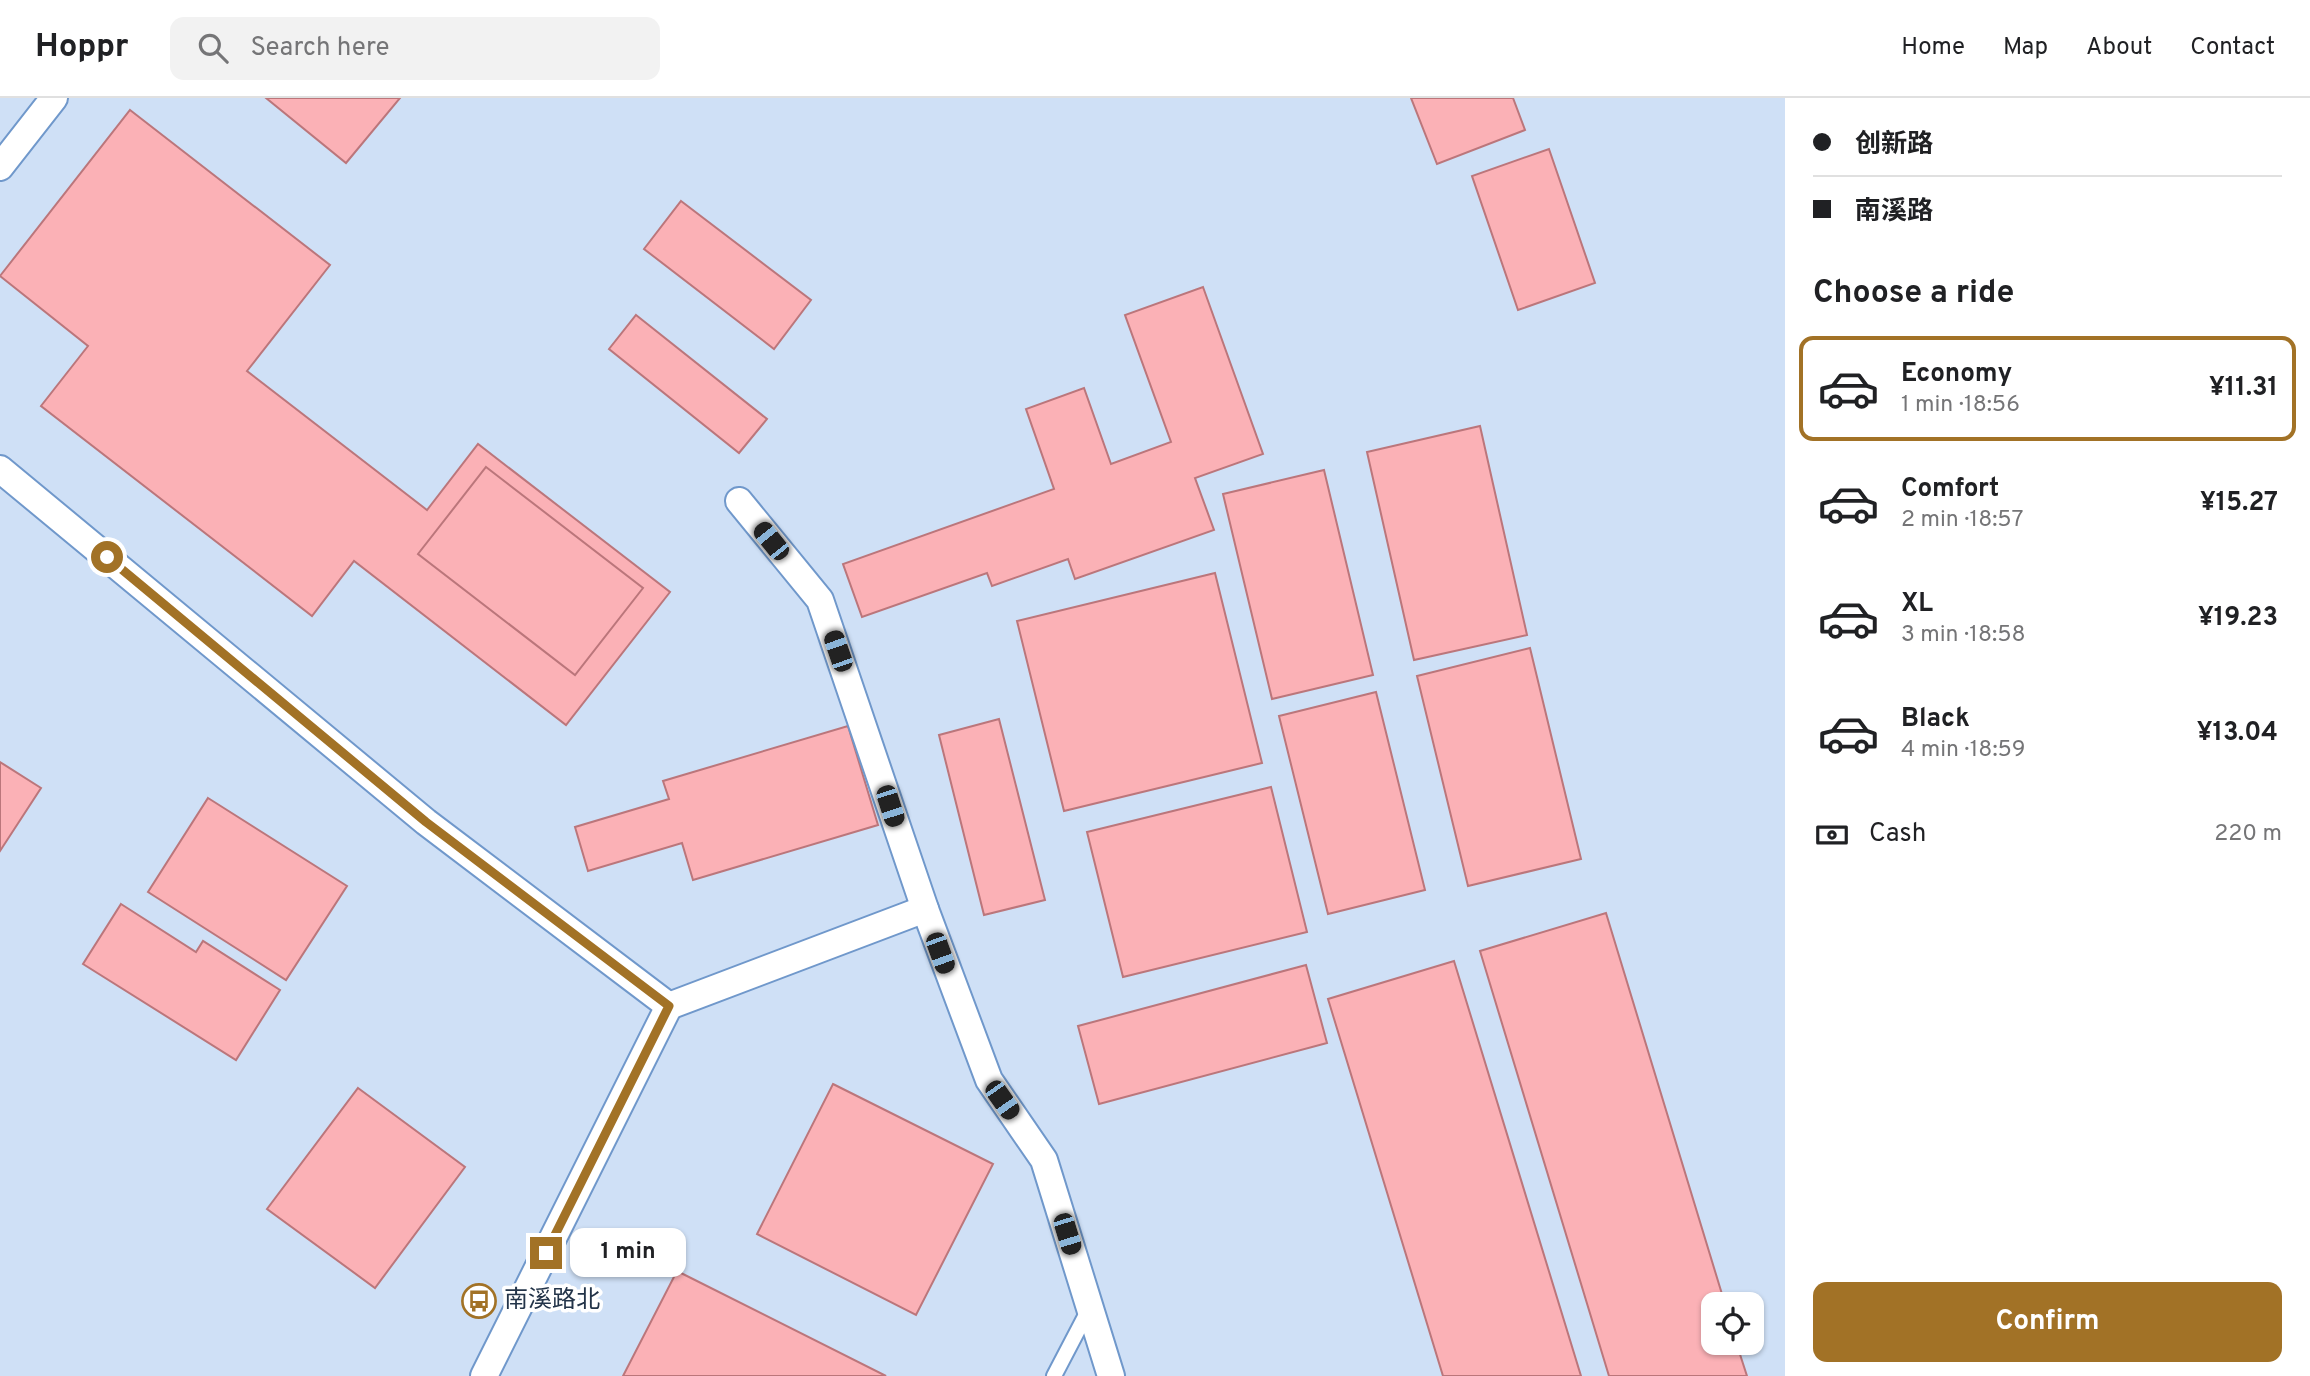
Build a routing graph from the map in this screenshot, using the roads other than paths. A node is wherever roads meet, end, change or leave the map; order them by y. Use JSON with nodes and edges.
{"nodes":[{"id":1,"x":54,"y":98,"type":"edge"},
{"id":2,"x":0,"y":167,"type":"edge"},
{"id":3,"x":0,"y":469,"type":"edge"},
{"id":4,"x":739,"y":501,"type":"dead end"},
{"id":5,"x":925,"y":909,"type":"junction"},
{"id":6,"x":669,"y":1006,"type":"junction"},
{"id":7,"x":1090,"y":1308,"type":"junction"},
{"id":8,"x":484,"y":1376,"type":"edge"},
{"id":9,"x":1054,"y":1376,"type":"edge"},
{"id":10,"x":1111,"y":1376,"type":"edge"}],
"edges":[{"from":1,"to":2,"type":"street"},
{"from":3,"to":6,"type":"street"},
{"from":4,"to":5,"type":"street"},
{"from":5,"to":6,"type":"street"},
{"from":5,"to":7,"type":"street"},
{"from":6,"to":8,"type":"street"},
{"from":7,"to":9,"type":"lane"},
{"from":7,"to":10,"type":"street"}]}
